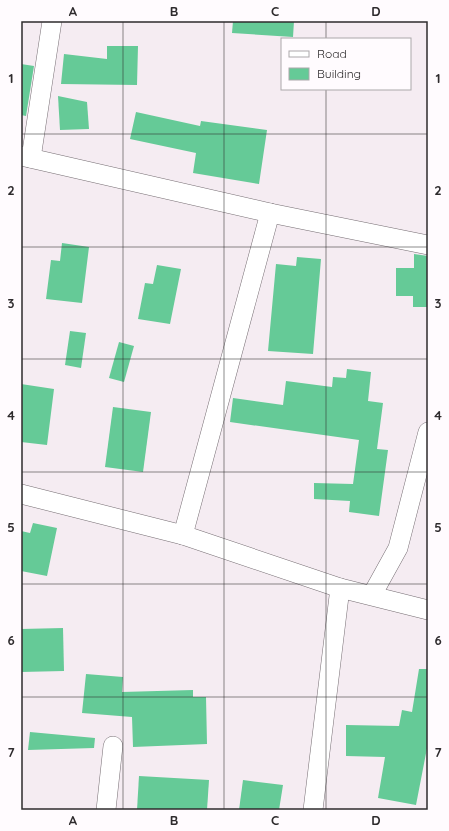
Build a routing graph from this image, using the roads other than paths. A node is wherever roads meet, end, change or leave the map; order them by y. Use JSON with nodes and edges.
{"nodes":[{"id":1,"x":49,"y":21,"type":"edge"},
{"id":2,"x":26,"y":157,"type":"edge"},
{"id":3,"x":270,"y":212,"type":"junction"},
{"id":4,"x":428,"y":245,"type":"edge"},
{"id":5,"x":428,"y":432,"type":"edge"},
{"id":6,"x":21,"y":494,"type":"edge"},
{"id":7,"x":183,"y":535,"type":"junction"},
{"id":8,"x":340,"y":588,"type":"junction"},
{"id":9,"x":372,"y":596,"type":"junction"},
{"id":10,"x":428,"y":610,"type":"edge"},
{"id":11,"x":113,"y":746,"type":"dead end"},
{"id":12,"x":106,"y":810,"type":"edge"},
{"id":13,"x":313,"y":810,"type":"edge"}],
"edges":[{"from":1,"to":2,"type":"street"},
{"from":2,"to":3,"type":"street"},
{"from":3,"to":4,"type":"street"},
{"from":3,"to":7,"type":"street"},
{"from":5,"to":9,"type":"street"},
{"from":6,"to":7,"type":"street"},
{"from":7,"to":8,"type":"street"},
{"from":8,"to":9,"type":"street"},
{"from":8,"to":13,"type":"street"},
{"from":9,"to":10,"type":"street"},
{"from":11,"to":12,"type":"street"}]}
